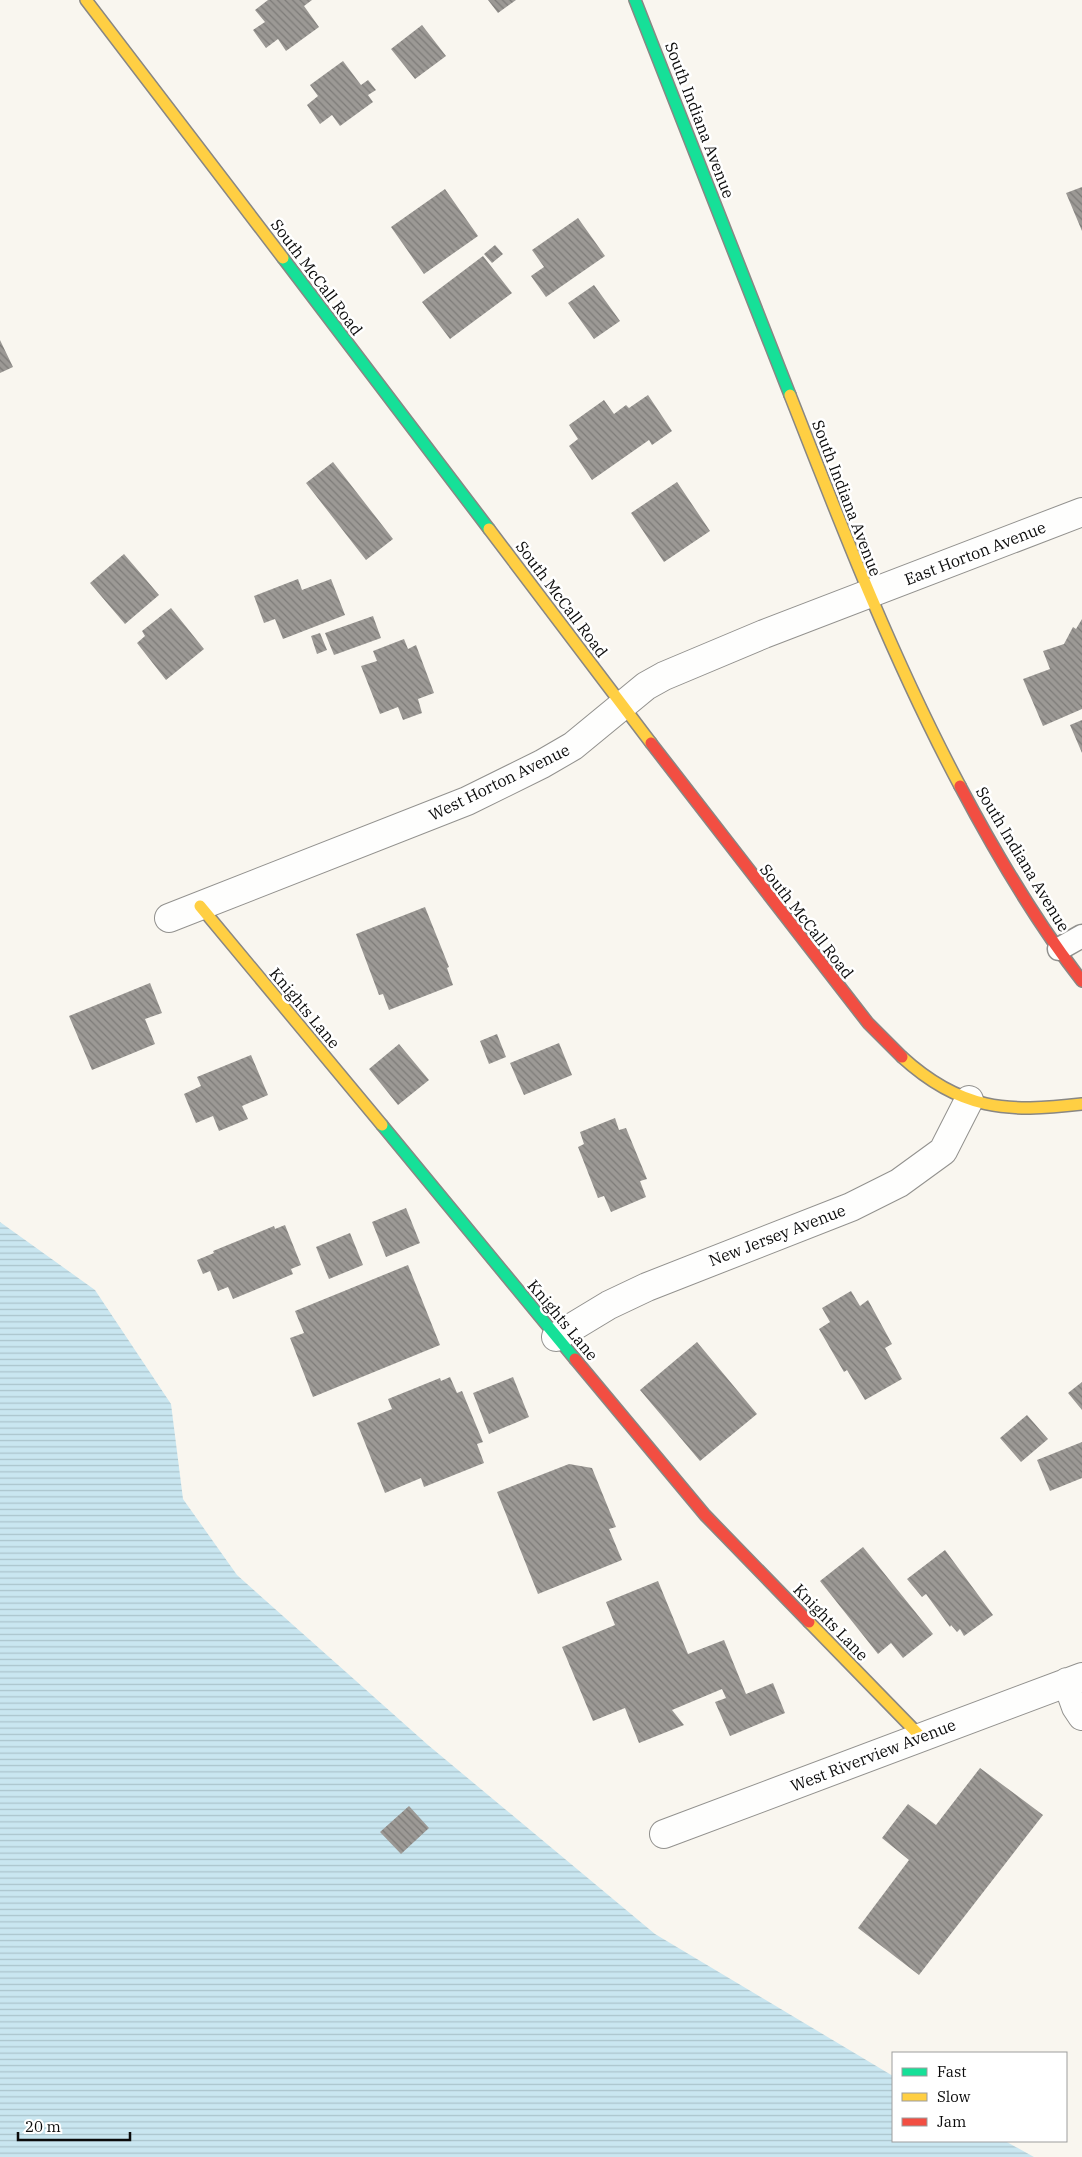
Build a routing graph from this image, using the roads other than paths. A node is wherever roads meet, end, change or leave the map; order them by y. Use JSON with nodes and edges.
{"nodes":[{"id":1,"x":86,"y":0,"type":"edge"},
{"id":2,"x":636,"y":0,"type":"edge"},
{"id":3,"x":1082,"y":512,"type":"edge"},
{"id":4,"x":868,"y":594,"type":"junction"},
{"id":5,"x":622,"y":706,"type":"junction"},
{"id":6,"x":200,"y":906,"type":"junction"},
{"id":7,"x":169,"y":918,"type":"dead end"},
{"id":8,"x":1082,"y":936,"type":"edge"},
{"id":9,"x":1059,"y":950,"type":"junction"},
{"id":10,"x":1082,"y":981,"type":"edge"},
{"id":11,"x":969,"y":1100,"type":"junction"},
{"id":12,"x":1082,"y":1104,"type":"edge"},
{"id":13,"x":556,"y":1337,"type":"junction"},
{"id":14,"x":1074,"y":1680,"type":"edge"},
{"id":15,"x":1082,"y":1716,"type":"edge"},
{"id":16,"x":921,"y":1737,"type":"junction"},
{"id":17,"x":664,"y":1834,"type":"dead end"}],
"edges":[{"from":1,"to":5,"type":"street","name":"South McCall Road"},
{"from":2,"to":4,"type":"street","name":"South Indiana Avenue"},
{"from":3,"to":4,"type":"street","name":"East Horton Avenue"},
{"from":4,"to":5,"type":"street","name":"West Horton Avenue"},
{"from":4,"to":9,"type":"street","name":"South Indiana Avenue"},
{"from":5,"to":6,"type":"street","name":"West Horton Avenue"},
{"from":5,"to":11,"type":"street","name":"South McCall Road"},
{"from":6,"to":7,"type":"street","name":"West Horton Avenue"},
{"from":6,"to":13,"type":"street","name":"Knights Lane"},
{"from":8,"to":9,"type":"lane"},
{"from":9,"to":10,"type":"street","name":"South Indiana Avenue"},
{"from":11,"to":12,"type":"street","name":"South McCall Road"},
{"from":11,"to":13,"type":"street","name":"New Jersey Avenue"},
{"from":13,"to":16,"type":"street","name":"Knights Lane"},
{"from":14,"to":15,"type":"street"},
{"from":14,"to":16,"type":"street","name":"West Riverview Avenue"},
{"from":16,"to":17,"type":"street","name":"West Riverview Avenue"}]}
